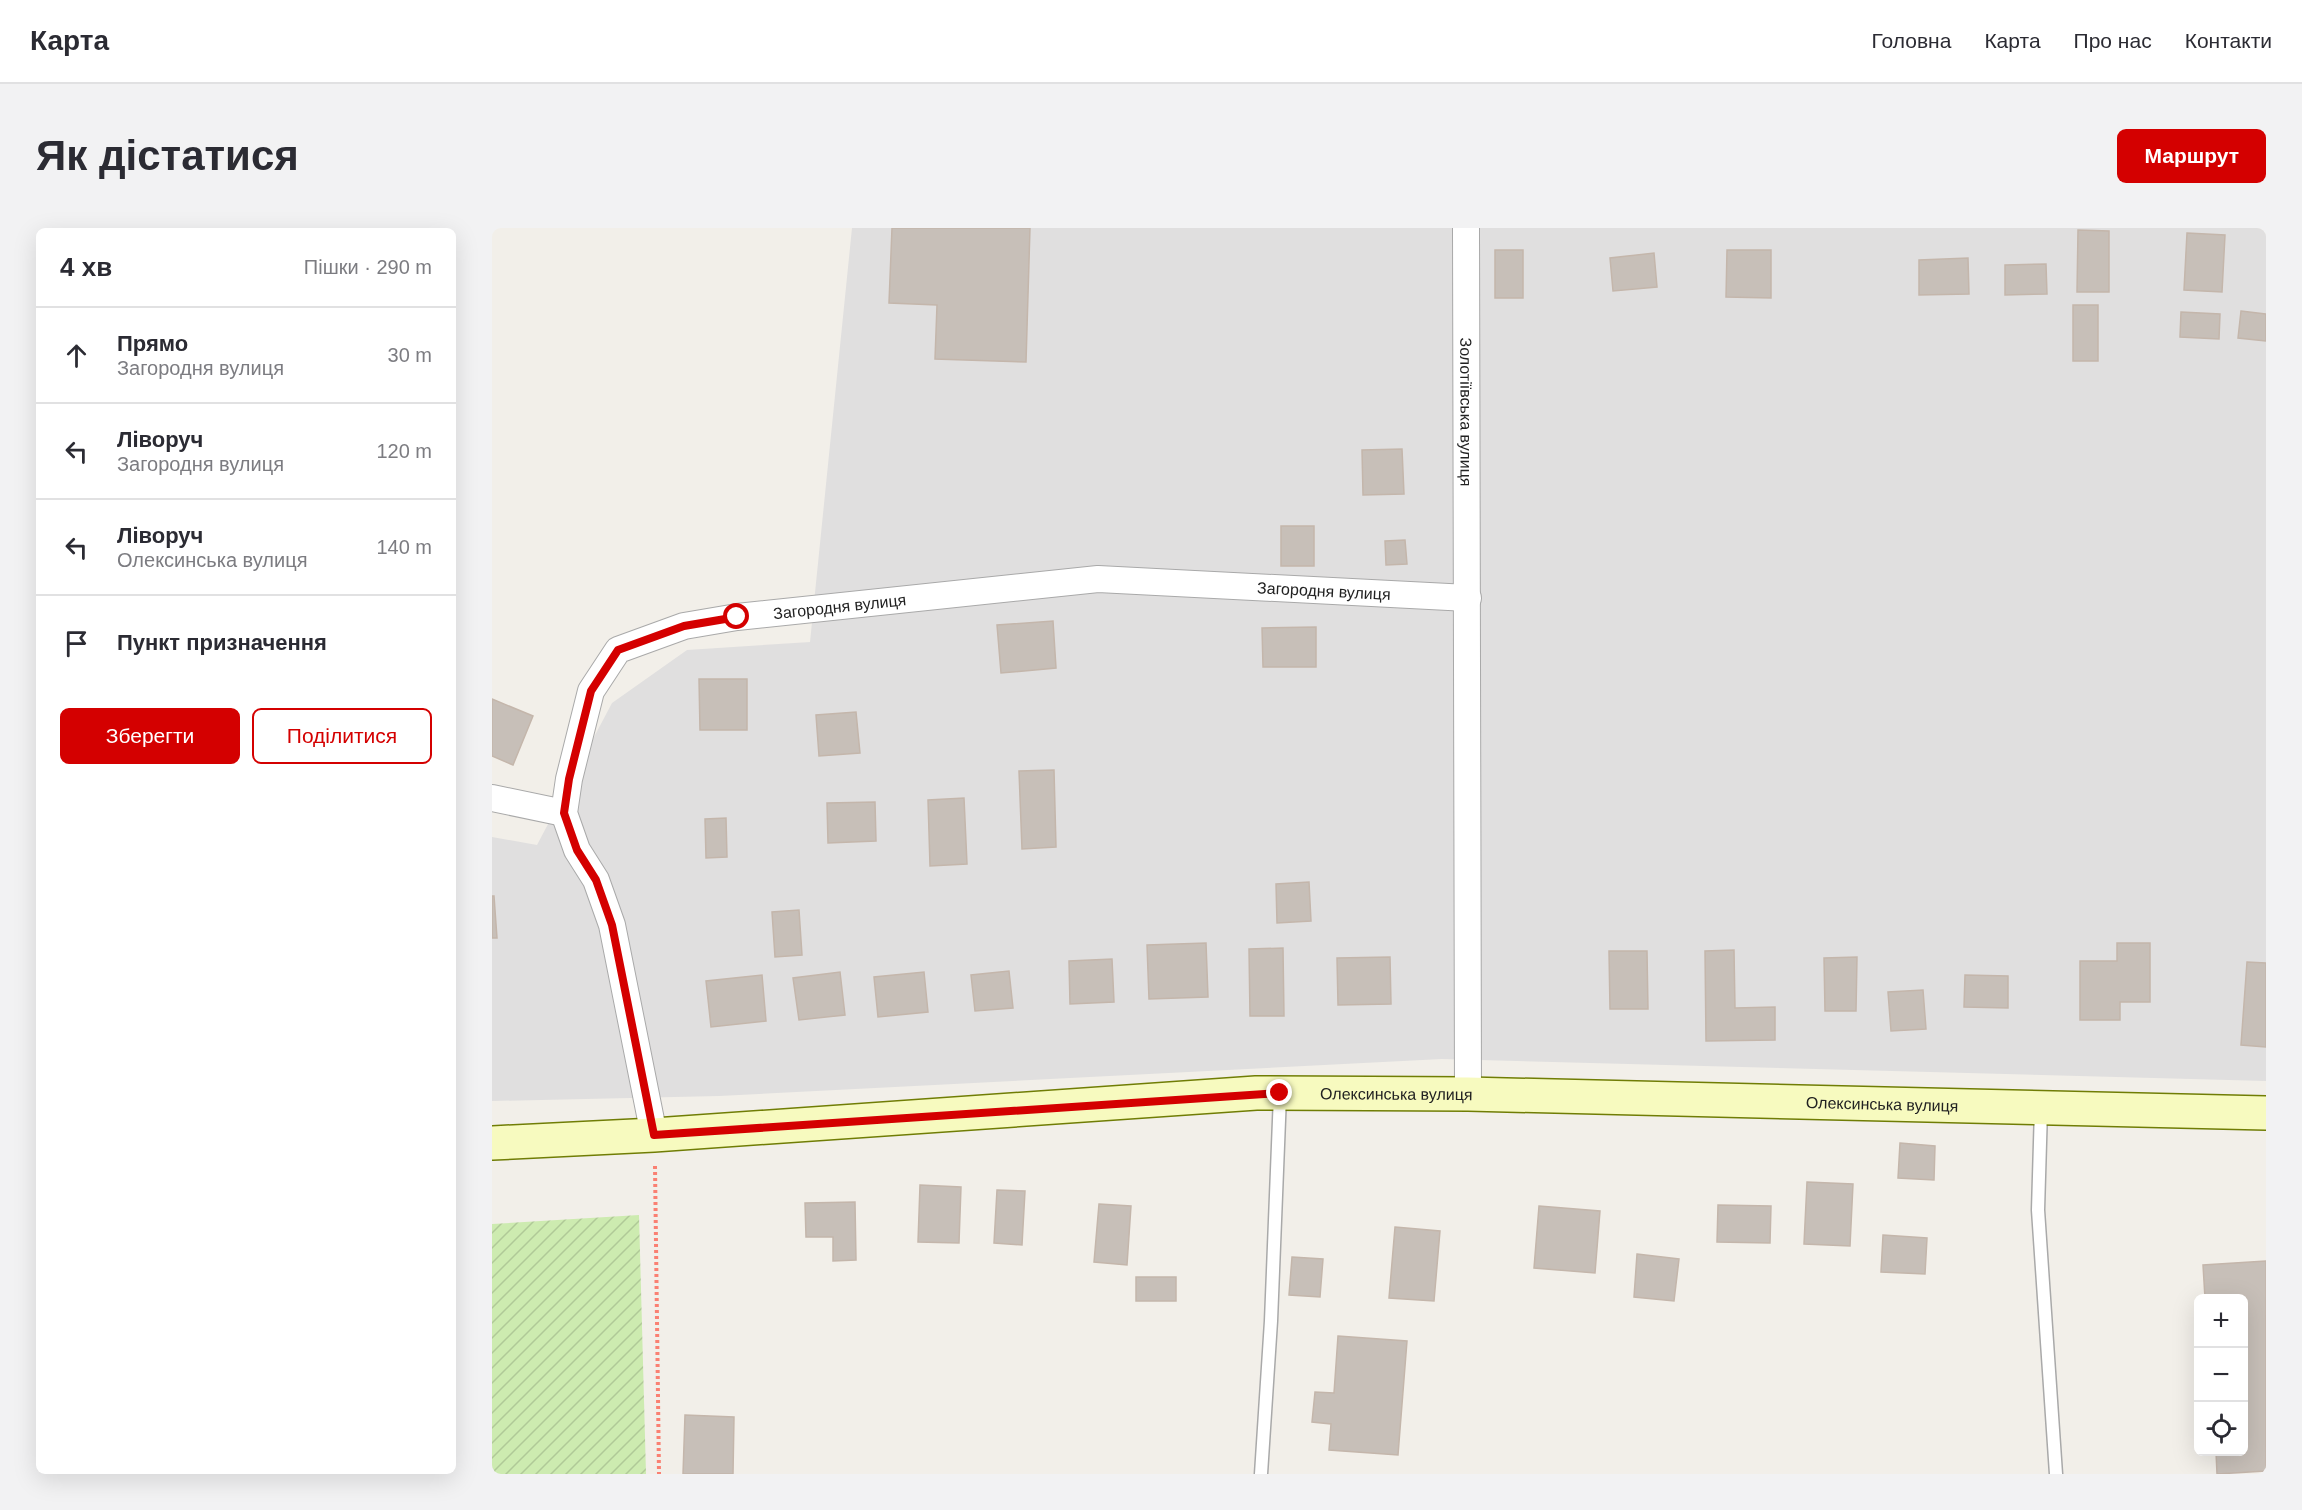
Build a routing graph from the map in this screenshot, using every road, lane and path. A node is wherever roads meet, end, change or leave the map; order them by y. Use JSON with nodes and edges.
{"nodes":[{"id":1,"x":1466,"y":228,"type":"edge"},
{"id":2,"x":1468,"y":598,"type":"junction"},
{"id":3,"x":492,"y":798,"type":"edge"},
{"id":4,"x":564,"y":813,"type":"junction"},
{"id":5,"x":1280,"y":1093,"type":"junction"},
{"id":6,"x":1468,"y":1094,"type":"junction"},
{"id":7,"x":2041,"y":1108,"type":"junction"},
{"id":8,"x":2266,"y":1113,"type":"edge"},
{"id":9,"x":654,"y":1135,"type":"junction"},
{"id":10,"x":492,"y":1143,"type":"edge"},
{"id":11,"x":659,"y":1474,"type":"edge"},
{"id":12,"x":1262,"y":1474,"type":"edge"},
{"id":13,"x":2056,"y":1474,"type":"edge"}],
"edges":[{"from":1,"to":2,"type":"street","name":"Золотіївська вулиця"},
{"from":2,"to":4,"type":"street","name":"Загородня вулиця"},
{"from":2,"to":6,"type":"street","name":"Золотіївська вулиця"},
{"from":3,"to":4,"type":"street"},
{"from":4,"to":9,"type":"street","name":"Загородня вулиця"},
{"from":5,"to":6,"type":"street","name":"Олексинська вулиця"},
{"from":5,"to":9,"type":"street","name":"Олексинська вулиця"},
{"from":5,"to":12,"type":"lane"},
{"from":6,"to":7,"type":"street","name":"Олексинська вулиця"},
{"from":7,"to":8,"type":"street","name":"Олексинська вулиця"},
{"from":7,"to":13,"type":"lane"},
{"from":9,"to":10,"type":"street","name":"Олексинська вулиця"},
{"from":9,"to":11,"type":"path"}]}
